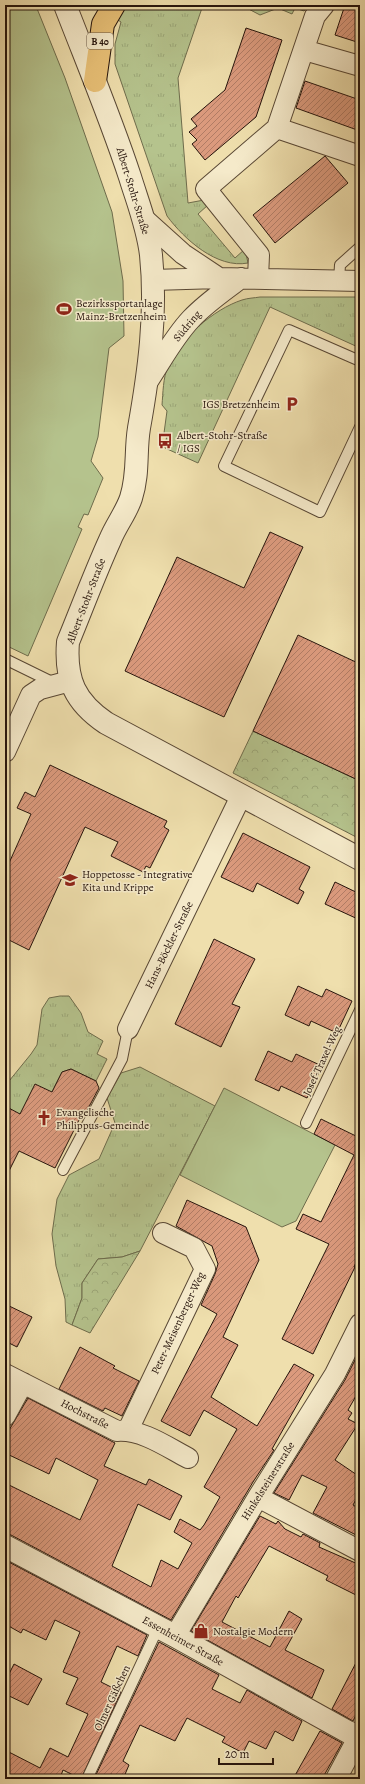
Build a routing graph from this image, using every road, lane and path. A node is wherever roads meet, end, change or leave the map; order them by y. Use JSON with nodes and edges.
{"nodes":[{"id":1,"x":65,"y":5,"type":"edge"},
{"id":2,"x":114,"y":5,"type":"edge"},
{"id":3,"x":324,"y":5,"type":"edge"},
{"id":4,"x":304,"y":50,"type":"junction"},
{"id":5,"x":360,"y":66,"type":"edge"},
{"id":6,"x":95,"y":81,"type":"junction"},
{"id":7,"x":277,"y":128,"type":"junction"},
{"id":8,"x":360,"y":156,"type":"edge"},
{"id":9,"x":143,"y":218,"type":"junction"},
{"id":10,"x":360,"y":247,"type":"edge"},
{"id":11,"x":220,"y":278,"type":"junction"},
{"id":12,"x":250,"y":278,"type":"junction"},
{"id":13,"x":153,"y":280,"type":"junction"},
{"id":14,"x":339,"y":280,"type":"junction"},
{"id":15,"x":360,"y":280,"type":"edge"},
{"id":16,"x":360,"y":361,"type":"edge"},
{"id":17,"x":146,"y":384,"type":"junction"},
{"id":18,"x":360,"y":427,"type":"edge"},
{"id":19,"x":5,"y":659,"type":"edge"},
{"id":20,"x":63,"y":682,"type":"junction"},
{"id":21,"x":5,"y":752,"type":"edge"},
{"id":22,"x":241,"y":796,"type":"junction"},
{"id":23,"x":360,"y":859,"type":"edge"},
{"id":24,"x":360,"y":1010,"type":"edge"},
{"id":25,"x":128,"y":1029,"type":"joint"},
{"id":26,"x":306,"y":1124,"type":"dead end"},
{"id":27,"x":63,"y":1170,"type":"dead end"},
{"id":28,"x":163,"y":1233,"type":"dead end"},
{"id":29,"x":360,"y":1324,"type":"edge"},
{"id":30,"x":5,"y":1374,"type":"edge"},
{"id":31,"x":23,"y":1383,"type":"junction"},
{"id":32,"x":5,"y":1416,"type":"edge"},
{"id":33,"x":128,"y":1430,"type":"junction"},
{"id":34,"x":188,"y":1458,"type":"dead end"},
{"id":35,"x":258,"y":1497,"type":"junction"},
{"id":36,"x":5,"y":1546,"type":"edge"},
{"id":37,"x":360,"y":1551,"type":"edge"},
{"id":38,"x":167,"y":1632,"type":"junction"},
{"id":39,"x":360,"y":1736,"type":"edge"},
{"id":40,"x":87,"y":1779,"type":"edge"},
{"id":41,"x":336,"y":1779,"type":"edge"}],
"edges":[{"from":1,"to":6,"type":"street","name":"Albert-Stohr-Straße"},
{"from":2,"to":6,"type":"highway","number":"B 40"},
{"from":3,"to":4,"type":"street"},
{"from":4,"to":5,"type":"street"},
{"from":4,"to":7,"type":"street"},
{"from":6,"to":9,"type":"street","name":"Albert-Stohr-Straße"},
{"from":7,"to":8,"type":"street"},
{"from":7,"to":12,"type":"street"},
{"from":9,"to":11,"type":"street"},
{"from":9,"to":13,"type":"street","name":"Albert-Stohr-Straße"},
{"from":10,"to":14,"type":"lane"},
{"from":11,"to":12,"type":"street"},
{"from":11,"to":13,"type":"street"},
{"from":12,"to":14,"type":"street"},
{"from":12,"to":17,"type":"street","name":"Südring"},
{"from":13,"to":17,"type":"street","name":"Albert-Stohr-Straße"},
{"from":14,"to":15,"type":"street"},
{"from":16,"to":18,"type":"lane"},
{"from":17,"to":20,"type":"street","name":"Albert-Stohr-Straße"},
{"from":19,"to":20,"type":"lane"},
{"from":20,"to":21,"type":"street"},
{"from":20,"to":22,"type":"street"},
{"from":22,"to":23,"type":"street"},
{"from":22,"to":25,"type":"street","name":"Hans-Böckler-Straße"},
{"from":24,"to":26,"type":"lane","name":"Josef-Traxel-Weg"},
{"from":25,"to":27,"type":"lane"},
{"from":28,"to":33,"type":"street","name":"Peter-Meisenberger-Weg"},
{"from":29,"to":35,"type":"street","name":"Hinkelsteinerstraße"},
{"from":30,"to":31,"type":"street","name":"Hochstraße"},
{"from":31,"to":32,"type":"street"},
{"from":31,"to":33,"type":"street","name":"Hochstraße"},
{"from":33,"to":34,"type":"street","name":"Hochstraße"},
{"from":35,"to":37,"type":"street"},
{"from":35,"to":38,"type":"street","name":"Hinkelsteinerstraße"},
{"from":36,"to":38,"type":"street","name":"Essenheimer Straße"},
{"from":38,"to":39,"type":"street","name":"Essenheimer Straße"},
{"from":38,"to":40,"type":"lane","name":"Olmer Gäßchen"},
{"from":39,"to":41,"type":"street"}]}
